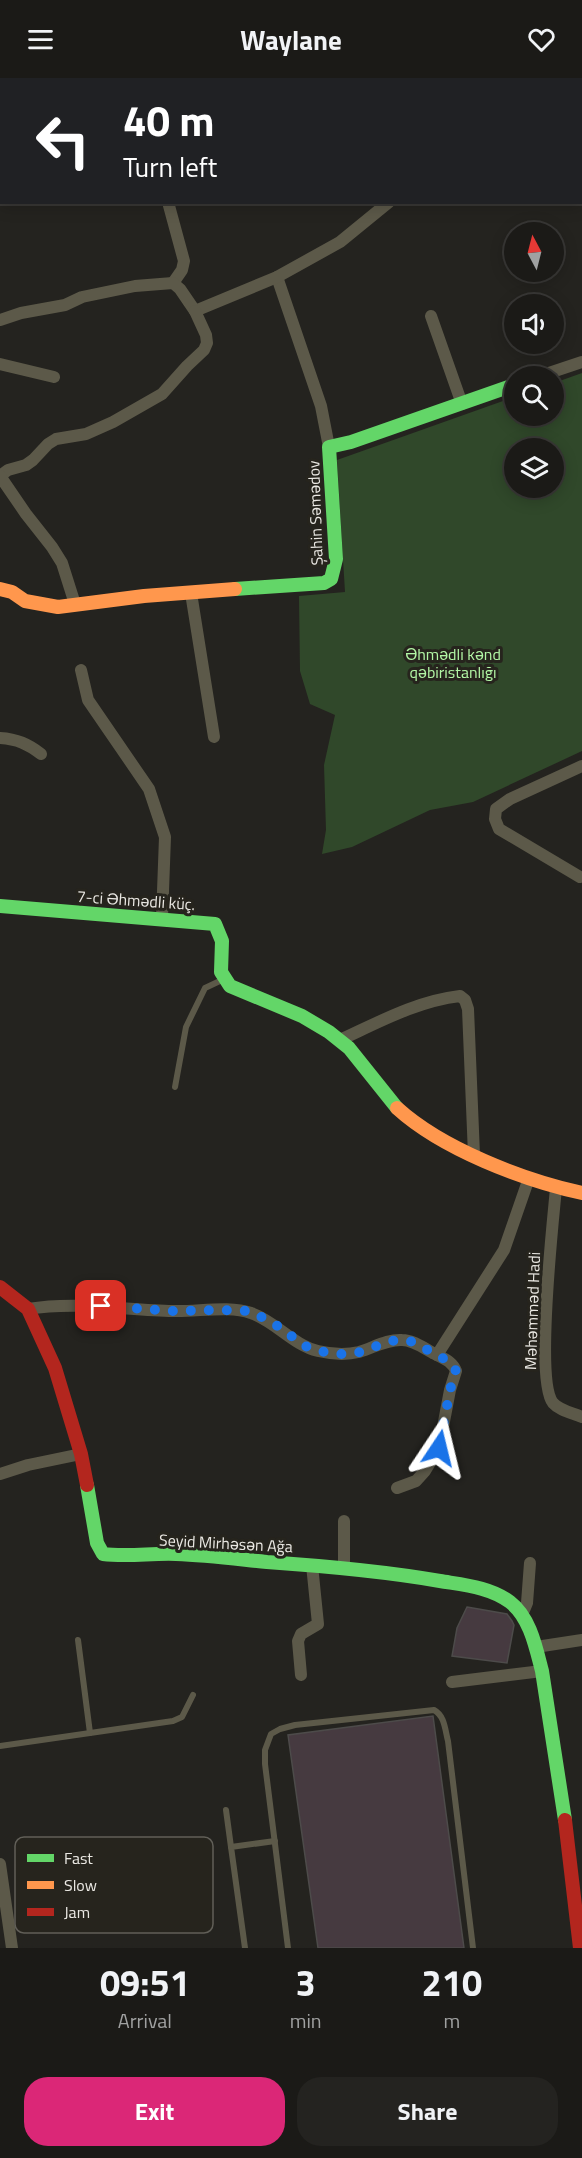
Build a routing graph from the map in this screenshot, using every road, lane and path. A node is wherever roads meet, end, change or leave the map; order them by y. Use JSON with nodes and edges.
{"nodes":[{"id":1,"x":169,"y":204,"type":"edge"},
{"id":2,"x":387,"y":204,"type":"edge"},
{"id":3,"x":277,"y":277,"type":"junction"},
{"id":4,"x":173,"y":282,"type":"junction"},
{"id":5,"x":195,"y":311,"type":"junction"},
{"id":6,"x":431,"y":316,"type":"dead end"},
{"id":7,"x":0,"y":320,"type":"edge"},
{"id":8,"x":582,"y":362,"type":"edge"},
{"id":9,"x":0,"y":364,"type":"edge"},
{"id":10,"x":564,"y":368,"type":"edge"},
{"id":11,"x":54,"y":377,"type":"dead end"},
{"id":12,"x":504,"y":389,"type":"edge"},
{"id":13,"x":462,"y":404,"type":"junction"},
{"id":14,"x":329,"y":447,"type":"junction"},
{"id":15,"x":0,"y":476,"type":"edge"},
{"id":16,"x":0,"y":589,"type":"edge"},
{"id":17,"x":191,"y":593,"type":"junction"},
{"id":18,"x":75,"y":604,"type":"junction"},
{"id":19,"x":81,"y":670,"type":"dead end"},
{"id":20,"x":214,"y":737,"type":"dead end"},
{"id":21,"x":0,"y":738,"type":"edge"},
{"id":22,"x":41,"y":754,"type":"dead end"},
{"id":23,"x":582,"y":766,"type":"edge"},
{"id":24,"x":580,"y":877,"type":"dead end"},
{"id":25,"x":0,"y":906,"type":"edge"},
{"id":26,"x":162,"y":918,"type":"junction"},
{"id":27,"x":222,"y":980,"type":"junction"},
{"id":28,"x":340,"y":1040,"type":"junction"},
{"id":29,"x":175,"y":1087,"type":"dead end"},
{"id":30,"x":474,"y":1155,"type":"junction"},
{"id":31,"x":529,"y":1178,"type":"junction"},
{"id":32,"x":556,"y":1188,"type":"junction"},
{"id":33,"x":582,"y":1192,"type":"edge"},
{"id":34,"x":0,"y":1287,"type":"edge"},
{"id":35,"x":28,"y":1309,"type":"junction"},
{"id":36,"x":437,"y":1355,"type":"junction"},
{"id":37,"x":582,"y":1416,"type":"edge"},
{"id":38,"x":81,"y":1454,"type":"junction"},
{"id":39,"x":0,"y":1474,"type":"edge"},
{"id":40,"x":397,"y":1488,"type":"dead end"},
{"id":41,"x":344,"y":1521,"type":"dead end"},
{"id":42,"x":530,"y":1563,"type":"dead end"},
{"id":43,"x":312,"y":1565,"type":"junction"},
{"id":44,"x":344,"y":1568,"type":"junction"},
{"id":45,"x":522,"y":1615,"type":"junction"},
{"id":46,"x":78,"y":1640,"type":"dead end"},
{"id":47,"x":582,"y":1640,"type":"edge"},
{"id":48,"x":536,"y":1647,"type":"junction"},
{"id":49,"x":542,"y":1671,"type":"junction"},
{"id":50,"x":301,"y":1675,"type":"dead end"},
{"id":51,"x":452,"y":1682,"type":"dead end"},
{"id":52,"x":193,"y":1695,"type":"dead end"},
{"id":53,"x":90,"y":1733,"type":"junction"},
{"id":54,"x":0,"y":1746,"type":"edge"},
{"id":55,"x":226,"y":1810,"type":"dead end"},
{"id":56,"x":275,"y":1841,"type":"junction"},
{"id":57,"x":231,"y":1847,"type":"junction"},
{"id":58,"x":0,"y":1864,"type":"edge"},
{"id":59,"x":12,"y":1948,"type":"edge"},
{"id":60,"x":245,"y":1948,"type":"edge"},
{"id":61,"x":288,"y":1948,"type":"edge"},
{"id":62,"x":473,"y":1948,"type":"edge"},
{"id":63,"x":580,"y":1948,"type":"edge"}],
"edges":[{"from":1,"to":4,"type":"street"},
{"from":2,"to":3,"type":"street"},
{"from":3,"to":5,"type":"street"},
{"from":3,"to":14,"type":"street"},
{"from":4,"to":5,"type":"street"},
{"from":4,"to":7,"type":"street"},
{"from":5,"to":15,"type":"street"},
{"from":6,"to":13,"type":"street"},
{"from":8,"to":10,"type":"street"},
{"from":9,"to":11,"type":"street"},
{"from":12,"to":13,"type":"street","name":"Şahin Səmədov"},
{"from":13,"to":14,"type":"street","name":"Şahin Səmədov"},
{"from":14,"to":17,"type":"street","name":"Şahin Səmədov"},
{"from":15,"to":18,"type":"street"},
{"from":16,"to":18,"type":"street","name":"Şahin Səmədov"},
{"from":17,"to":18,"type":"street","name":"Şahin Səmədov"},
{"from":17,"to":20,"type":"street"},
{"from":19,"to":26,"type":"street"},
{"from":21,"to":22,"type":"street"},
{"from":23,"to":24,"type":"street"},
{"from":25,"to":26,"type":"street","name":"7-ci Əhmədli küç."},
{"from":26,"to":27,"type":"street","name":"7-ci Əhmədli küç."},
{"from":27,"to":28,"type":"street"},
{"from":27,"to":29,"type":"lane"},
{"from":28,"to":30,"type":"street"},
{"from":28,"to":30,"type":"street"},
{"from":30,"to":31,"type":"street"},
{"from":31,"to":32,"type":"street"},
{"from":31,"to":36,"type":"street"},
{"from":32,"to":33,"type":"street"},
{"from":32,"to":37,"type":"street","name":"Məhəmməd Hadi"},
{"from":34,"to":35,"type":"street","name":"Seyid Mirhəsən Ağa"},
{"from":35,"to":36,"type":"street"},
{"from":35,"to":38,"type":"street","name":"Seyid Mirhəsən Ağa"},
{"from":36,"to":40,"type":"street"},
{"from":38,"to":39,"type":"street"},
{"from":38,"to":43,"type":"street","name":"Seyid Mirhəsən Ağa"},
{"from":41,"to":44,"type":"street"},
{"from":42,"to":45,"type":"street"},
{"from":43,"to":44,"type":"street","name":"Seyid Mirhəsən Ağa"},
{"from":43,"to":50,"type":"street"},
{"from":44,"to":45,"type":"street","name":"Seyid Mirhəsən Ağa"},
{"from":45,"to":48,"type":"street","name":"Seyid Mirhəsən Ağa"},
{"from":46,"to":53,"type":"lane"},
{"from":47,"to":48,"type":"street"},
{"from":48,"to":49,"type":"street","name":"Seyid Mirhəsən Ağa"},
{"from":49,"to":51,"type":"street"},
{"from":49,"to":63,"type":"street","name":"Seyid Mirhəsən Ağa"},
{"from":52,"to":53,"type":"lane"},
{"from":53,"to":54,"type":"lane"},
{"from":55,"to":57,"type":"lane"},
{"from":56,"to":57,"type":"lane"},
{"from":56,"to":61,"type":"lane"},
{"from":56,"to":62,"type":"lane"},
{"from":57,"to":60,"type":"lane"},
{"from":58,"to":59,"type":"street"}]}
